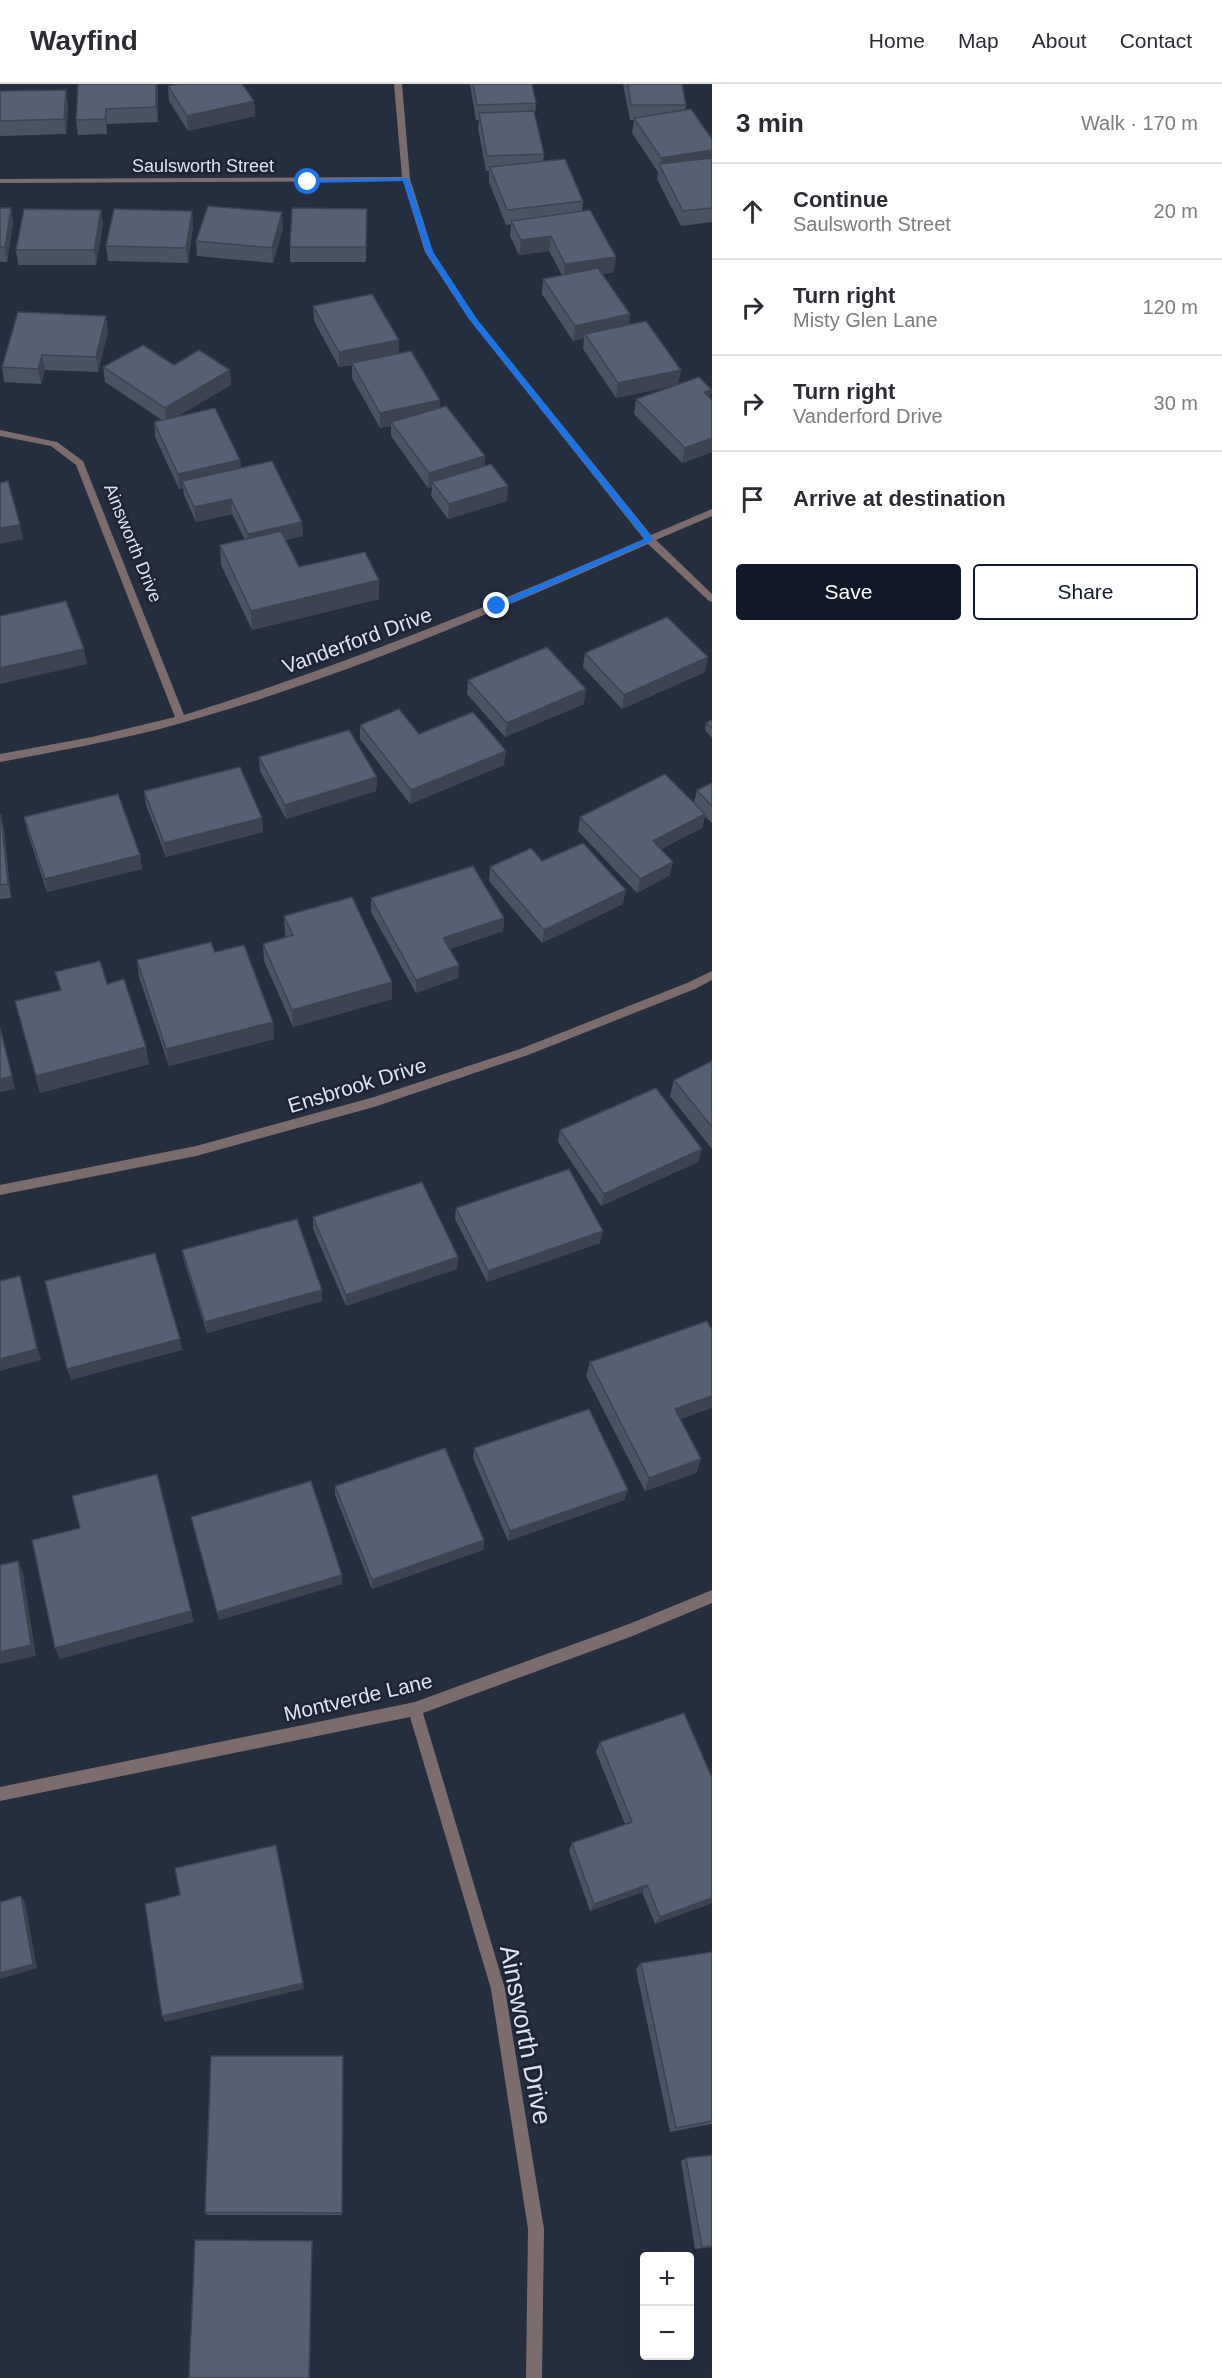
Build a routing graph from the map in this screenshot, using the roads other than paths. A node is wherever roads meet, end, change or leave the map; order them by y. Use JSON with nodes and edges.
{"nodes":[{"id":1,"x":398,"y":84,"type":"edge"},
{"id":2,"x":406,"y":179,"type":"junction"},
{"id":3,"x":0,"y":181,"type":"edge"},
{"id":4,"x":0,"y":433,"type":"edge"},
{"id":5,"x":712,"y":512,"type":"edge"},
{"id":6,"x":650,"y":540,"type":"junction"},
{"id":7,"x":712,"y":599,"type":"edge"},
{"id":8,"x":181,"y":719,"type":"junction"},
{"id":9,"x":0,"y":758,"type":"edge"},
{"id":10,"x":712,"y":975,"type":"edge"},
{"id":11,"x":0,"y":1190,"type":"edge"},
{"id":12,"x":712,"y":1596,"type":"edge"},
{"id":13,"x":415,"y":1710,"type":"junction"},
{"id":14,"x":0,"y":1794,"type":"edge"},
{"id":15,"x":534,"y":2378,"type":"edge"}],
"edges":[{"from":1,"to":2,"type":"street"},
{"from":2,"to":3,"type":"street","name":"Saulsworth Street"},
{"from":2,"to":6,"type":"street"},
{"from":4,"to":8,"type":"street","name":"Ainsworth Drive"},
{"from":5,"to":6,"type":"street","name":"Vanderford Drive"},
{"from":6,"to":7,"type":"street"},
{"from":6,"to":8,"type":"street","name":"Vanderford Drive"},
{"from":8,"to":9,"type":"street","name":"Vanderford Drive"},
{"from":10,"to":11,"type":"street","name":"Ensbrook Drive"},
{"from":12,"to":13,"type":"street","name":"Montverde Lane"},
{"from":13,"to":14,"type":"street","name":"Montverde Lane"},
{"from":13,"to":15,"type":"street","name":"Ainsworth Drive"}]}
